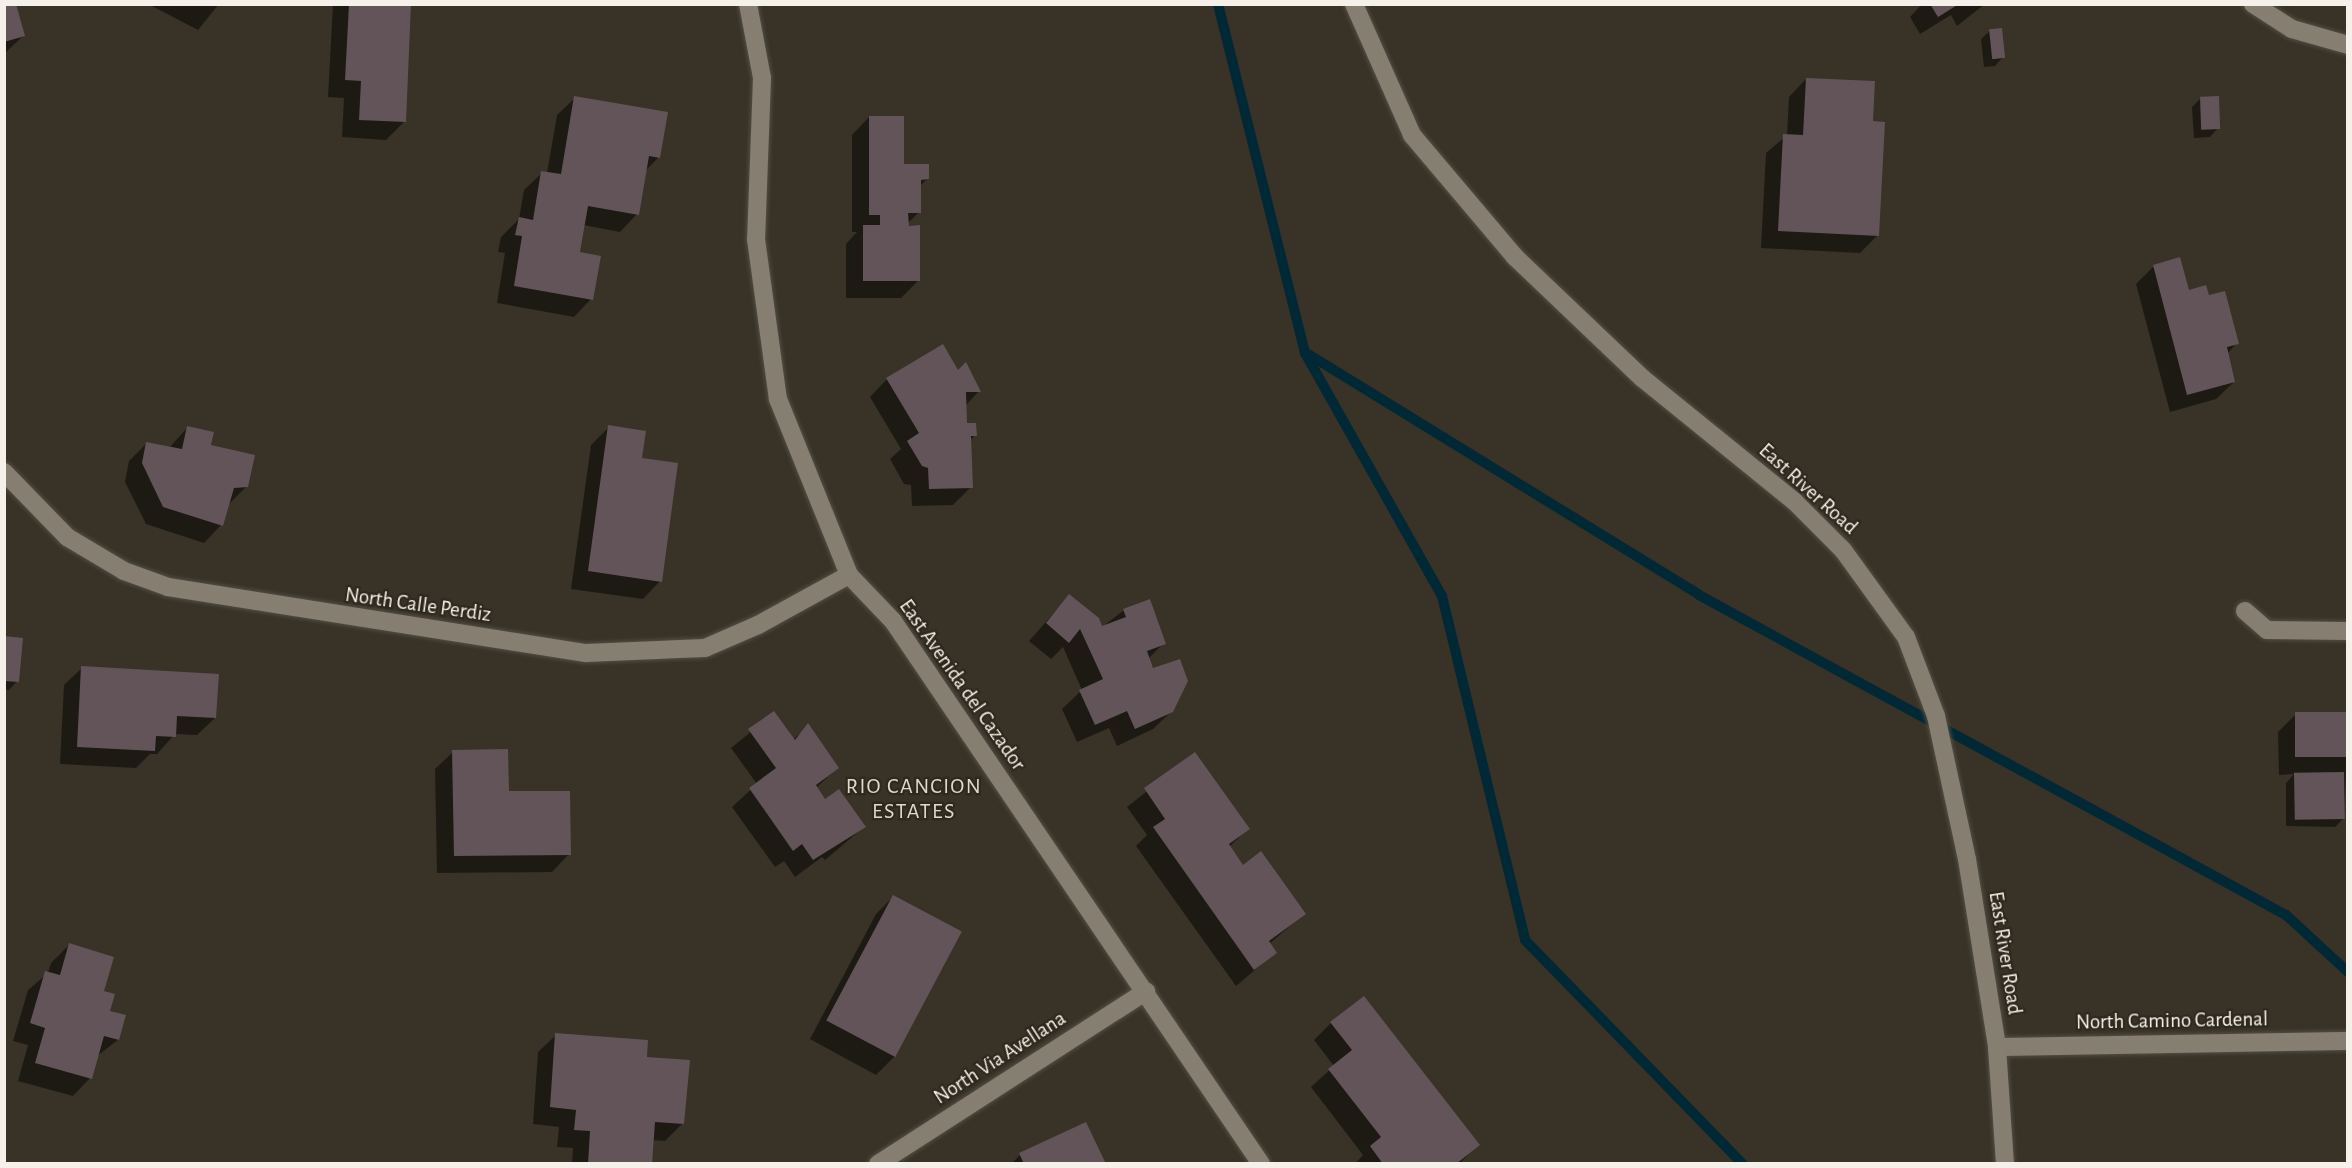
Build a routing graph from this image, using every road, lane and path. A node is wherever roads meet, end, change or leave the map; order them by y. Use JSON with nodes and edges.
{"nodes":[{"id":1,"x":748,"y":4,"type":"edge"},
{"id":2,"x":1354,"y":4,"type":"edge"},
{"id":3,"x":2253,"y":4,"type":"edge"},
{"id":4,"x":2348,"y":45,"type":"edge"},
{"id":5,"x":4,"y":472,"type":"edge"},
{"id":6,"x":849,"y":575,"type":"junction"},
{"id":7,"x":2245,"y":611,"type":"dead end"},
{"id":8,"x":2348,"y":631,"type":"edge"},
{"id":9,"x":1146,"y":991,"type":"junction"},
{"id":10,"x":2348,"y":1041,"type":"edge"},
{"id":11,"x":1997,"y":1047,"type":"junction"},
{"id":12,"x":878,"y":1164,"type":"edge"},
{"id":13,"x":1261,"y":1164,"type":"edge"},
{"id":14,"x":2005,"y":1164,"type":"edge"}],
"edges":[{"from":1,"to":6,"type":"street","name":"East Avenida del Cazador"},
{"from":2,"to":11,"type":"street","name":"East River Road"},
{"from":3,"to":4,"type":"street"},
{"from":5,"to":6,"type":"street","name":"North Calle Perdiz"},
{"from":6,"to":9,"type":"street","name":"East Avenida del Cazador"},
{"from":7,"to":8,"type":"street"},
{"from":9,"to":12,"type":"street","name":"North Via Avellana"},
{"from":9,"to":13,"type":"street","name":"East Avenida del Cazador"},
{"from":10,"to":11,"type":"street","name":"North Camino Cardenal"},
{"from":11,"to":14,"type":"street","name":"East River Road"}]}
